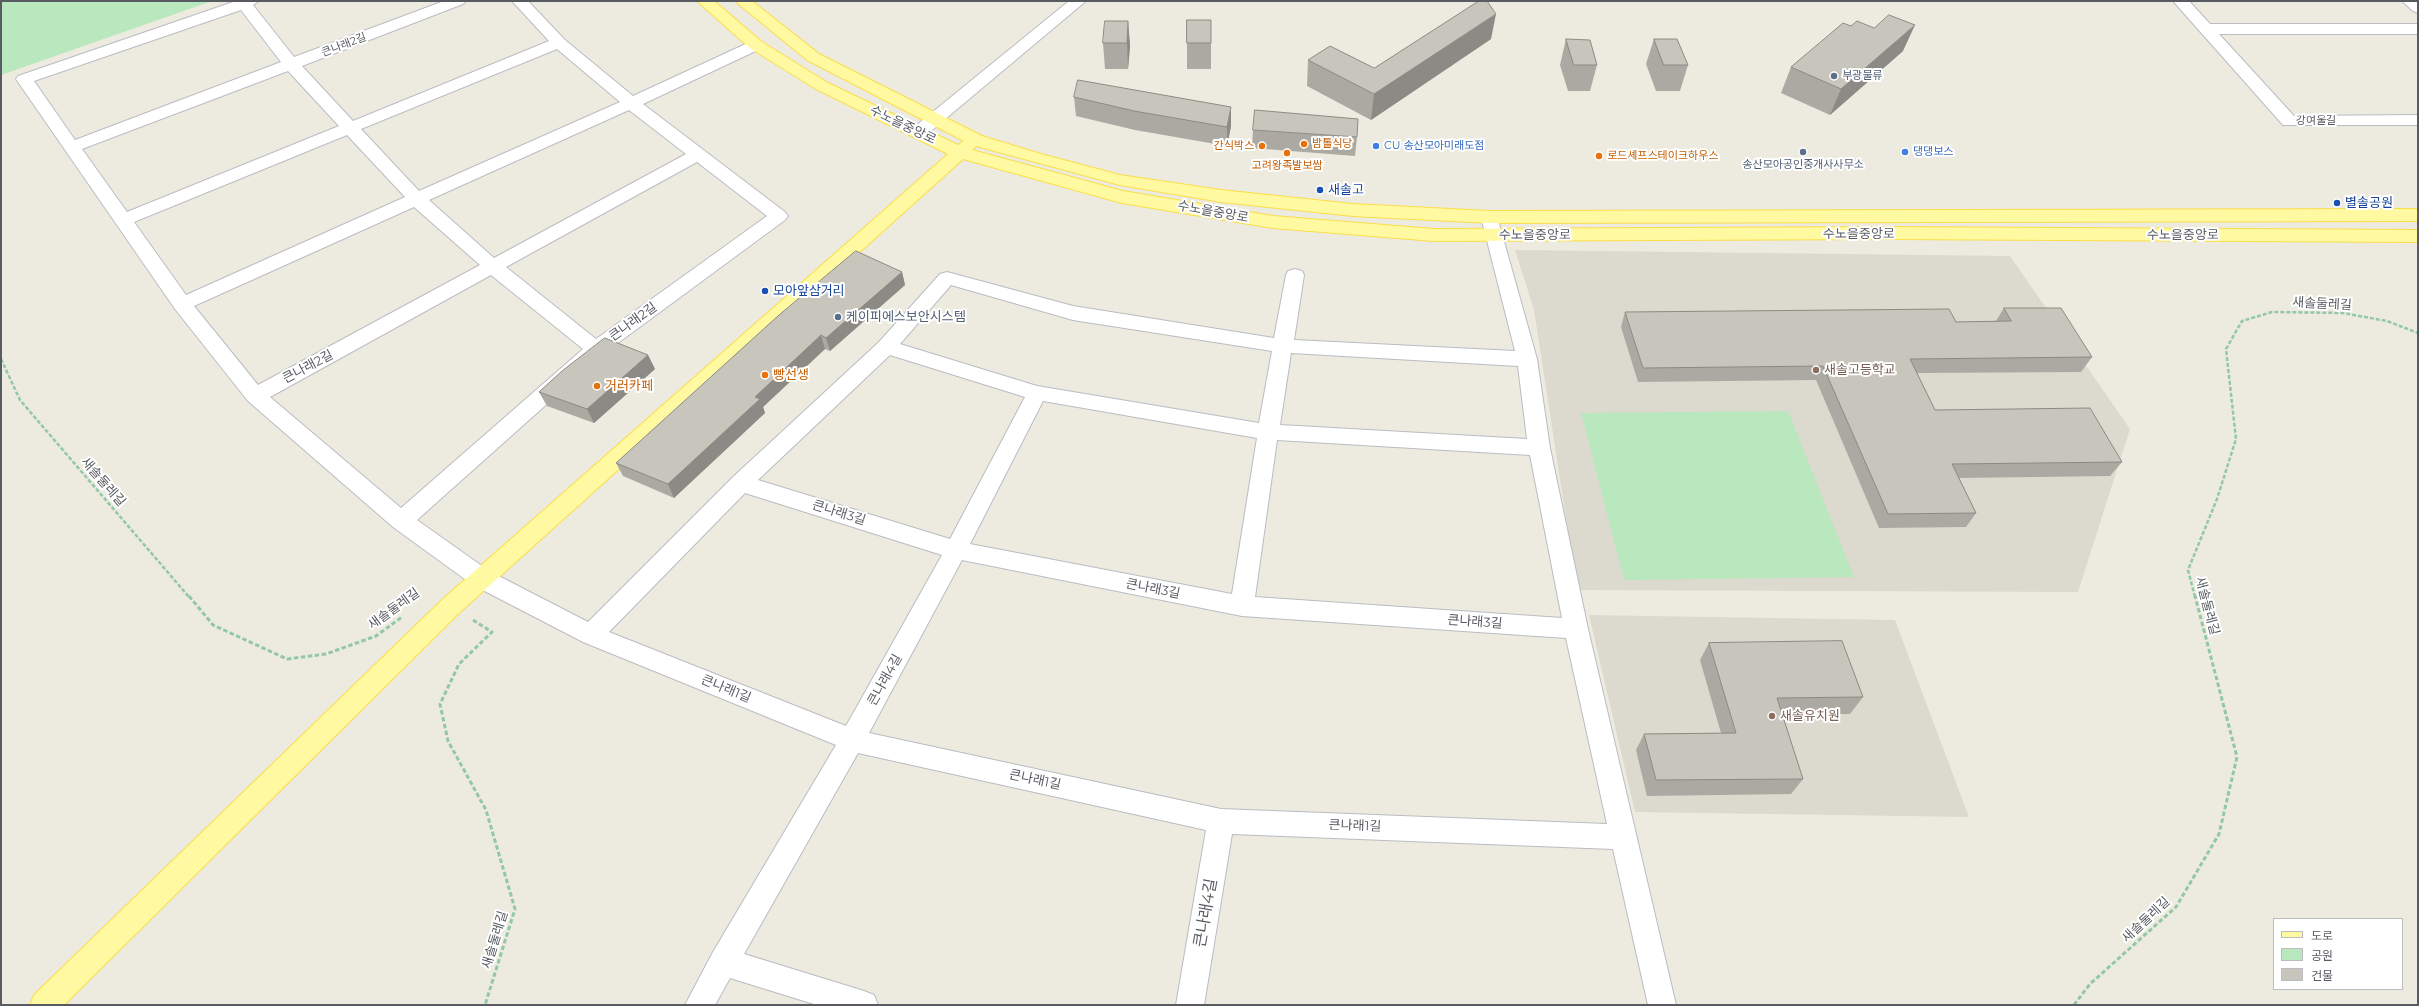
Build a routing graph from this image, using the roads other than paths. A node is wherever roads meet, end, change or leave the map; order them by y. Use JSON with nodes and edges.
{"nodes":[{"id":1,"x":458,"y":1,"type":"edge"},
{"id":2,"x":520,"y":1,"type":"edge"},
{"id":3,"x":705,"y":1,"type":"edge"},
{"id":4,"x":743,"y":1,"type":"edge"},
{"id":5,"x":1078,"y":1,"type":"edge"},
{"id":6,"x":2181,"y":1,"type":"edge"},
{"id":7,"x":2410,"y":1,"type":"edge"},
{"id":8,"x":247,"y":2,"type":"edge"},
{"id":9,"x":2418,"y":8,"type":"edge"},
{"id":10,"x":2206,"y":29,"type":"junction"},
{"id":11,"x":2418,"y":29,"type":"edge"},
{"id":12,"x":559,"y":43,"type":"junction"},
{"id":13,"x":756,"y":45,"type":"junction"},
{"id":14,"x":292,"y":65,"type":"junction"},
{"id":15,"x":631,"y":103,"type":"junction"},
{"id":16,"x":937,"y":120,"type":"junction"},
{"id":17,"x":2418,"y":120,"type":"edge"},
{"id":18,"x":353,"y":128,"type":"junction"},
{"id":19,"x":919,"y":132,"type":"junction"},
{"id":20,"x":967,"y":146,"type":"junction"},
{"id":21,"x":72,"y":147,"type":"junction"},
{"id":22,"x":699,"y":154,"type":"junction"},
{"id":23,"x":415,"y":198,"type":"junction"},
{"id":24,"x":2418,"y":215,"type":"edge"},
{"id":25,"x":123,"y":220,"type":"junction"},
{"id":26,"x":1493,"y":226,"type":"junction"},
{"id":27,"x":2418,"y":236,"type":"edge"},
{"id":28,"x":493,"y":267,"type":"junction"},
{"id":29,"x":1295,"y":275,"type":"dead end"},
{"id":30,"x":182,"y":304,"type":"junction"},
{"id":31,"x":1282,"y":346,"type":"junction"},
{"id":32,"x":886,"y":348,"type":"junction"},
{"id":33,"x":596,"y":349,"type":"junction"},
{"id":34,"x":1527,"y":359,"type":"junction"},
{"id":35,"x":1037,"y":393,"type":"junction"},
{"id":36,"x":255,"y":396,"type":"junction"},
{"id":37,"x":1268,"y":432,"type":"junction"},
{"id":38,"x":1539,"y":448,"type":"junction"},
{"id":39,"x":742,"y":483,"type":"junction"},
{"id":40,"x":402,"y":521,"type":"junction"},
{"id":41,"x":956,"y":550,"type":"junction"},
{"id":42,"x":481,"y":578,"type":"junction"},
{"id":43,"x":1242,"y":606,"type":"junction"},
{"id":44,"x":1576,"y":629,"type":"junction"},
{"id":45,"x":591,"y":635,"type":"junction"},
{"id":46,"x":852,"y":740,"type":"junction"},
{"id":47,"x":1221,"y":821,"type":"junction"},
{"id":48,"x":1624,"y":837,"type":"junction"},
{"id":49,"x":723,"y":962,"type":"junction"},
{"id":50,"x":44,"y":1005,"type":"edge"},
{"id":51,"x":699,"y":1005,"type":"edge"},
{"id":52,"x":864,"y":1005,"type":"edge"},
{"id":53,"x":1190,"y":1005,"type":"edge"},
{"id":54,"x":1662,"y":1005,"type":"edge"}],
"edges":[{"from":1,"to":14,"type":"street","name":"큰나래2길"},
{"from":2,"to":12,"type":"street","name":"큰나래2길"},
{"from":3,"to":13,"type":"main road","name":"수노을중앙로"},
{"from":4,"to":16,"type":"main road","name":"수노을중앙로"},
{"from":5,"to":16,"type":"street"},
{"from":6,"to":10,"type":"street","name":"강여울길"},
{"from":7,"to":9,"type":"street"},
{"from":8,"to":14,"type":"street"},
{"from":8,"to":21,"type":"street"},
{"from":10,"to":11,"type":"street"},
{"from":10,"to":17,"type":"street","name":"강여울길"},
{"from":12,"to":15,"type":"street","name":"큰나래2길"},
{"from":12,"to":18,"type":"street"},
{"from":13,"to":15,"type":"street"},
{"from":13,"to":19,"type":"main road","name":"수노을중앙로"},
{"from":14,"to":18,"type":"street"},
{"from":14,"to":21,"type":"street","name":"큰나래2길"},
{"from":15,"to":22,"type":"street","name":"큰나래2길"},
{"from":15,"to":23,"type":"street"},
{"from":16,"to":19,"type":"street"},
{"from":16,"to":20,"type":"main road","name":"수노을중앙로"},
{"from":18,"to":23,"type":"street"},
{"from":18,"to":25,"type":"street"},
{"from":19,"to":20,"type":"main road","name":"수노을중앙로"},
{"from":20,"to":26,"type":"main road","name":"수노을중앙로"},
{"from":20,"to":42,"type":"main road"},
{"from":21,"to":25,"type":"street"},
{"from":22,"to":28,"type":"street","name":"큰나래2길"},
{"from":22,"to":33,"type":"street","name":"큰나래2길"},
{"from":23,"to":28,"type":"street"},
{"from":23,"to":30,"type":"street"},
{"from":24,"to":26,"type":"main road","name":"수노을중앙로"},
{"from":25,"to":30,"type":"street"},
{"from":26,"to":27,"type":"main road","name":"수노을중앙로"},
{"from":26,"to":34,"type":"street"},
{"from":28,"to":33,"type":"street"},
{"from":28,"to":36,"type":"street","name":"큰나래2길"},
{"from":29,"to":31,"type":"street"},
{"from":30,"to":36,"type":"street"},
{"from":31,"to":32,"type":"street"},
{"from":31,"to":34,"type":"street"},
{"from":31,"to":37,"type":"street"},
{"from":32,"to":35,"type":"street"},
{"from":32,"to":39,"type":"street"},
{"from":33,"to":40,"type":"street","name":"큰나래2길"},
{"from":34,"to":38,"type":"street"},
{"from":35,"to":37,"type":"street"},
{"from":35,"to":41,"type":"street","name":"큰나래4길"},
{"from":36,"to":40,"type":"street"},
{"from":37,"to":38,"type":"street"},
{"from":37,"to":43,"type":"street"},
{"from":38,"to":44,"type":"street"},
{"from":39,"to":41,"type":"street","name":"큰나래3길"},
{"from":39,"to":45,"type":"street"},
{"from":40,"to":42,"type":"street"},
{"from":41,"to":43,"type":"street","name":"큰나래3길"},
{"from":41,"to":46,"type":"street","name":"큰나래4길"},
{"from":42,"to":45,"type":"street","name":"큰나래1길"},
{"from":42,"to":50,"type":"main road"},
{"from":43,"to":44,"type":"street","name":"큰나래3길"},
{"from":44,"to":48,"type":"street"},
{"from":45,"to":46,"type":"street","name":"큰나래1길"},
{"from":46,"to":47,"type":"street","name":"큰나래1길"},
{"from":46,"to":49,"type":"street","name":"큰나래4길"},
{"from":47,"to":48,"type":"street","name":"큰나래1길"},
{"from":47,"to":53,"type":"street","name":"큰나래4길"},
{"from":48,"to":54,"type":"street"},
{"from":49,"to":51,"type":"street","name":"큰나래4길"},
{"from":49,"to":52,"type":"street"}]}
